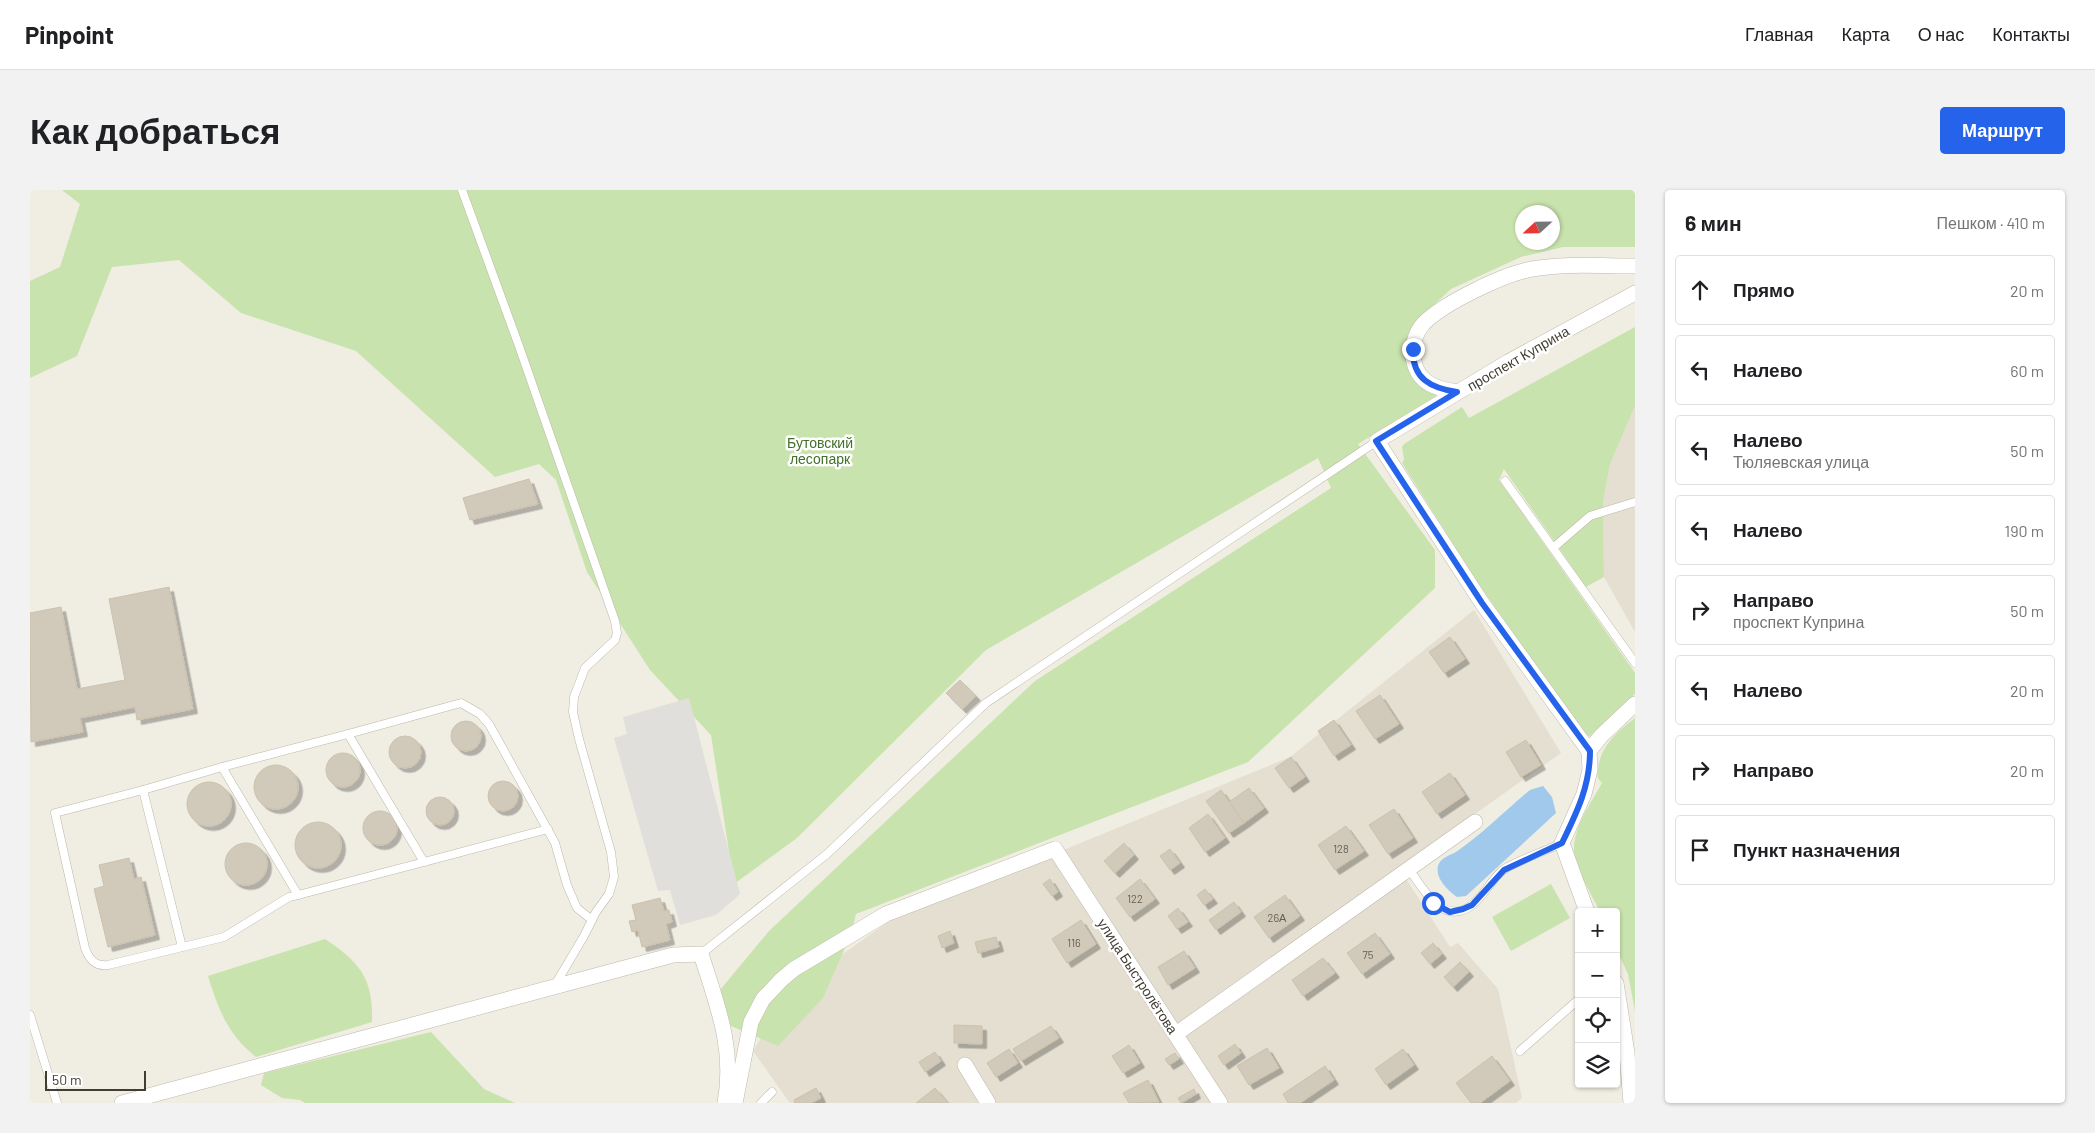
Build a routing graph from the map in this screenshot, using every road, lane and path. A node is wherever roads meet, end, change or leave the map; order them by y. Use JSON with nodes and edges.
{"nodes":[{"id":1,"x":462,"y":190,"type":"edge"},
{"id":2,"x":1635,"y":266,"type":"edge"},
{"id":3,"x":1635,"y":293,"type":"edge"},
{"id":4,"x":1457,"y":392,"type":"junction"},
{"id":5,"x":1376,"y":441,"type":"junction"},
{"id":6,"x":1505,"y":481,"type":"dead end"},
{"id":7,"x":1635,"y":502,"type":"edge"},
{"id":8,"x":1553,"y":548,"type":"junction"},
{"id":9,"x":1635,"y":663,"type":"edge"},
{"id":10,"x":1635,"y":704,"type":"edge"},
{"id":11,"x":348,"y":734,"type":"junction"},
{"id":12,"x":1590,"y":751,"type":"junction"},
{"id":13,"x":222,"y":767,"type":"junction"},
{"id":14,"x":143,"y":790,"type":"junction"},
{"id":15,"x":1475,"y":822,"type":"dead end"},
{"id":16,"x":548,"y":829,"type":"junction"},
{"id":17,"x":1562,"y":843,"type":"junction"},
{"id":18,"x":424,"y":862,"type":"junction"},
{"id":19,"x":1409,"y":869,"type":"junction"},
{"id":20,"x":298,"y":895,"type":"junction"},
{"id":21,"x":1586,"y":908,"type":"edge"},
{"id":22,"x":592,"y":920,"type":"junction"},
{"id":23,"x":182,"y":947,"type":"junction"},
{"id":24,"x":701,"y":954,"type":"junction"},
{"id":25,"x":554,"y":986,"type":"junction"},
{"id":26,"x":1619,"y":998,"type":"edge"},
{"id":27,"x":1575,"y":1003,"type":"edge"},
{"id":28,"x":30,"y":1015,"type":"edge"},
{"id":29,"x":1176,"y":1034,"type":"junction"},
{"id":30,"x":1520,"y":1051,"type":"dead end"},
{"id":31,"x":965,"y":1065,"type":"dead end"},
{"id":32,"x":772,"y":1092,"type":"dead end"},
{"id":33,"x":57,"y":1103,"type":"edge"},
{"id":34,"x":122,"y":1103,"type":"edge"},
{"id":35,"x":725,"y":1103,"type":"edge"},
{"id":36,"x":736,"y":1103,"type":"edge"},
{"id":37,"x":761,"y":1103,"type":"edge"},
{"id":38,"x":988,"y":1103,"type":"edge"},
{"id":39,"x":1220,"y":1103,"type":"edge"},
{"id":40,"x":1631,"y":1103,"type":"edge"}],
"edges":[{"from":1,"to":22,"type":"lane"},
{"from":2,"to":4,"type":"street"},
{"from":3,"to":4,"type":"street","name":"проспект Куприна"},
{"from":4,"to":5,"type":"street","name":"проспект Куприна"},
{"from":5,"to":12,"type":"street"},
{"from":5,"to":24,"type":"lane"},
{"from":6,"to":8,"type":"lane"},
{"from":7,"to":8,"type":"lane"},
{"from":8,"to":9,"type":"lane"},
{"from":10,"to":12,"type":"street"},
{"from":11,"to":13,"type":"lane"},
{"from":11,"to":16,"type":"lane"},
{"from":11,"to":18,"type":"lane"},
{"from":12,"to":17,"type":"street"},
{"from":13,"to":14,"type":"lane"},
{"from":13,"to":20,"type":"lane"},
{"from":14,"to":23,"type":"lane"},
{"from":14,"to":23,"type":"lane"},
{"from":15,"to":19,"type":"street"},
{"from":16,"to":18,"type":"lane"},
{"from":16,"to":22,"type":"lane"},
{"from":17,"to":19,"type":"lane"},
{"from":17,"to":21,"type":"street"},
{"from":18,"to":20,"type":"lane"},
{"from":19,"to":29,"type":"street"},
{"from":20,"to":23,"type":"lane"},
{"from":22,"to":25,"type":"lane"},
{"from":24,"to":25,"type":"street"},
{"from":24,"to":35,"type":"street"},
{"from":25,"to":34,"type":"street"},
{"from":26,"to":40,"type":"street"},
{"from":27,"to":30,"type":"lane"},
{"from":28,"to":33,"type":"lane"},
{"from":29,"to":36,"type":"street","name":"улица Быстролётова"},
{"from":29,"to":39,"type":"street","name":"улица Быстролётова"},
{"from":31,"to":38,"type":"street"},
{"from":32,"to":37,"type":"lane"}]}
